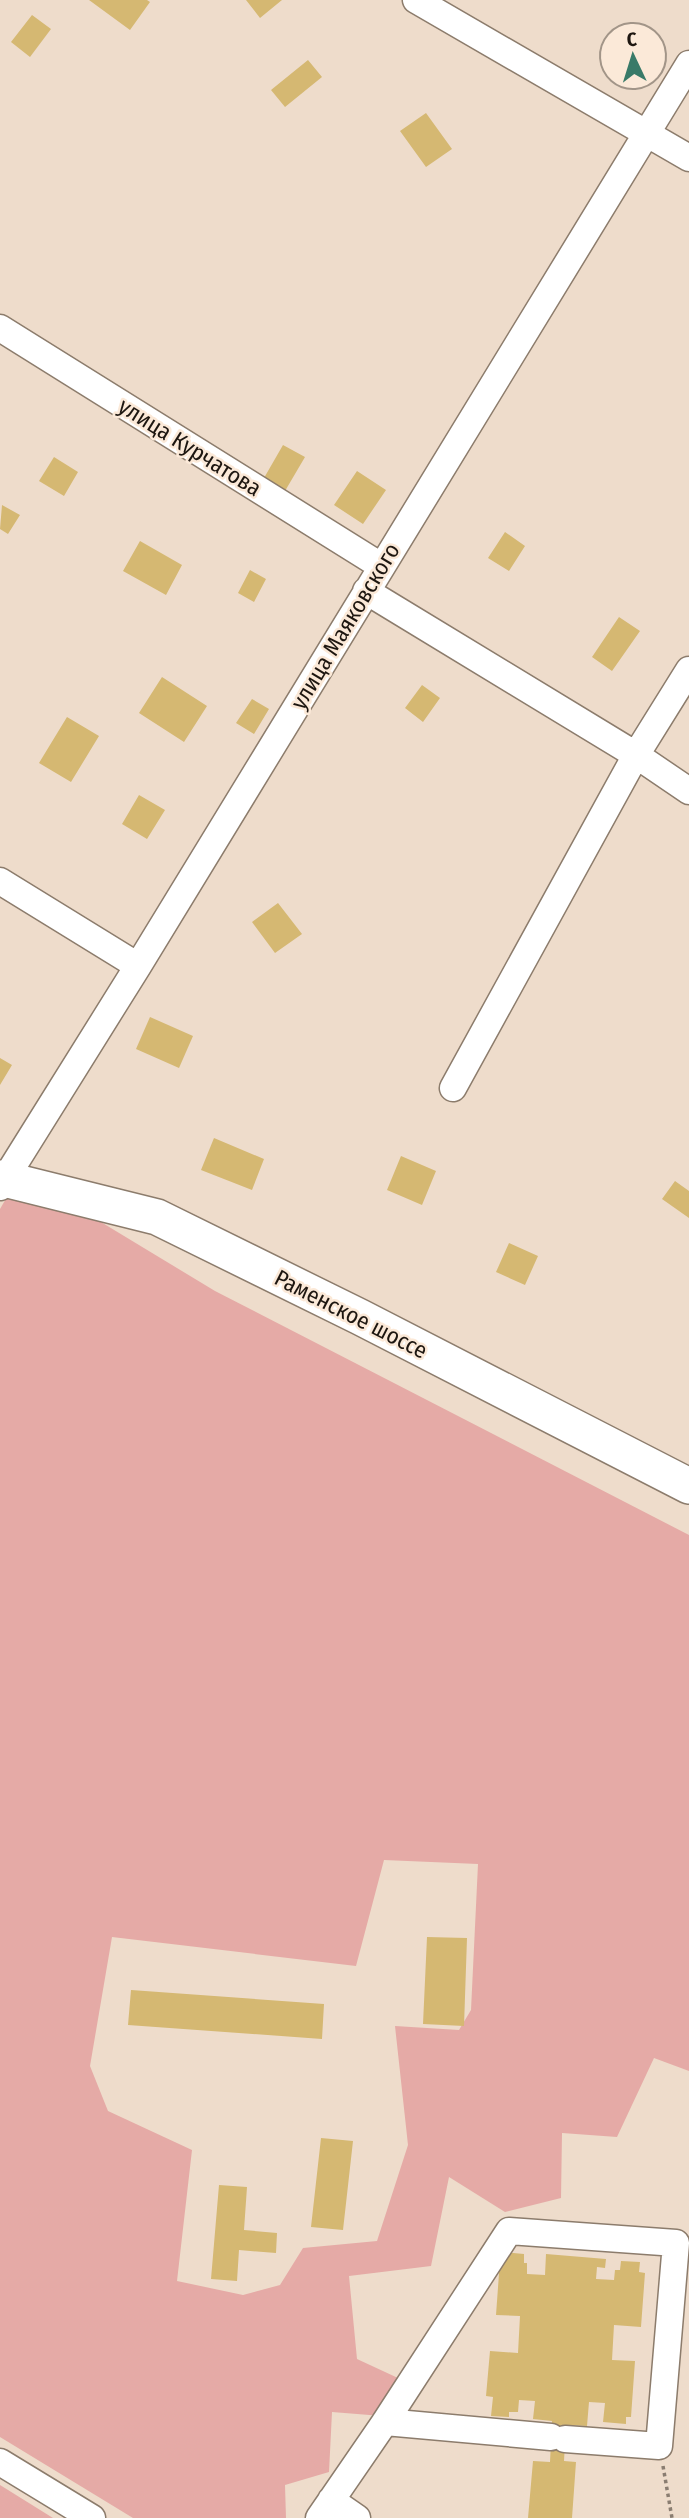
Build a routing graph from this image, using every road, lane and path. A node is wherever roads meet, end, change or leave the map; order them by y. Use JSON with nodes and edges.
{"nodes":[{"id":1,"x":416,"y":0,"type":"edge"},
{"id":2,"x":689,"y":64,"type":"edge"},
{"id":3,"x":646,"y":133,"type":"junction"},
{"id":4,"x":689,"y":158,"type":"edge"},
{"id":5,"x":0,"y":327,"type":"edge"},
{"id":6,"x":381,"y":566,"type":"junction"},
{"id":7,"x":366,"y":591,"type":"junction"},
{"id":8,"x":689,"y":670,"type":"edge"},
{"id":9,"x":636,"y":755,"type":"junction"},
{"id":10,"x":689,"y":791,"type":"edge"},
{"id":11,"x":0,"y":881,"type":"edge"},
{"id":12,"x":138,"y":966,"type":"junction"},
{"id":13,"x":453,"y":1088,"type":"dead end"},
{"id":14,"x":2,"y":1181,"type":"edge"},
{"id":15,"x":689,"y":1486,"type":"edge"},
{"id":16,"x":385,"y":2422,"type":"junction"},
{"id":17,"x":659,"y":2446,"type":"junction"},
{"id":18,"x":0,"y":2462,"type":"edge"},
{"id":19,"x":325,"y":2509,"type":"edge"},
{"id":20,"x":93,"y":2518,"type":"edge"},
{"id":21,"x":357,"y":2518,"type":"edge"},
{"id":22,"x":672,"y":2518,"type":"edge"}],
"edges":[{"from":1,"to":3,"type":"street"},
{"from":2,"to":3,"type":"street","name":"улица Маяковского"},
{"from":3,"to":4,"type":"street"},
{"from":3,"to":6,"type":"street","name":"улица Маяковского"},
{"from":5,"to":6,"type":"street","name":"улица Курчатова"},
{"from":6,"to":7,"type":"street","name":"улица Маяковского"},
{"from":7,"to":9,"type":"street"},
{"from":7,"to":12,"type":"street","name":"улица Маяковского"},
{"from":8,"to":9,"type":"street"},
{"from":9,"to":10,"type":"street"},
{"from":9,"to":13,"type":"street"},
{"from":11,"to":12,"type":"street"},
{"from":12,"to":14,"type":"street","name":"улица Маяковского"},
{"from":14,"to":15,"type":"main road","name":"Раменское шоссе"},
{"from":16,"to":17,"type":"street"},
{"from":16,"to":17,"type":"street"},
{"from":16,"to":19,"type":"street"},
{"from":17,"to":22,"type":"path"},
{"from":18,"to":20,"type":"street"},
{"from":19,"to":21,"type":"street"}]}
